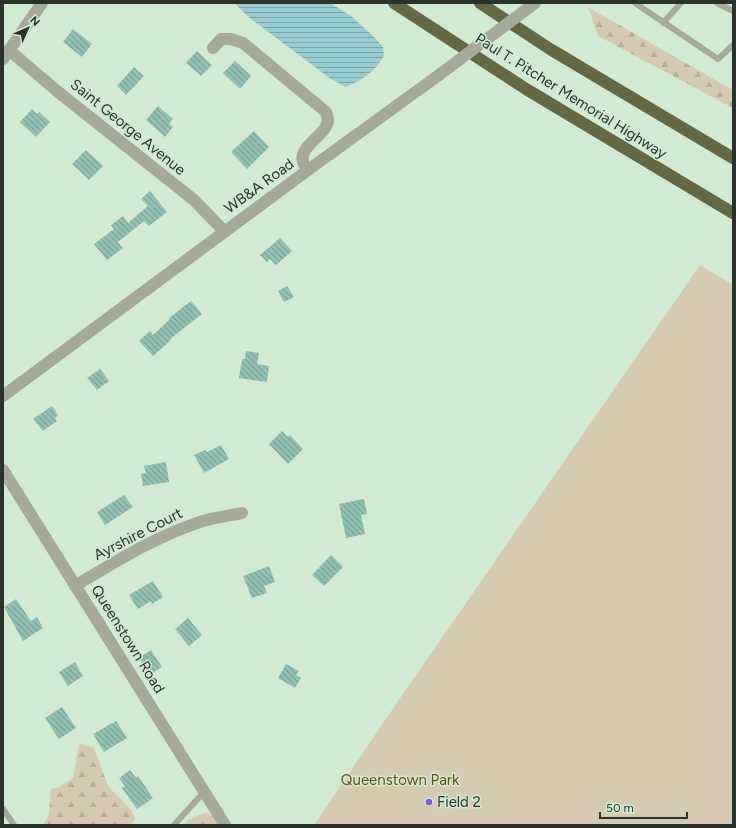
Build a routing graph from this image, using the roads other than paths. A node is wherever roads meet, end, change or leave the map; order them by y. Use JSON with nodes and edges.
{"nodes":[{"id":1,"x":42,"y":3,"type":"edge"},
{"id":2,"x":394,"y":3,"type":"edge"},
{"id":3,"x":480,"y":3,"type":"edge"},
{"id":4,"x":535,"y":3,"type":"edge"},
{"id":5,"x":635,"y":3,"type":"edge"},
{"id":6,"x":681,"y":3,"type":"edge"},
{"id":7,"x":718,"y":3,"type":"edge"},
{"id":8,"x":733,"y":12,"type":"edge"},
{"id":9,"x":663,"y":23,"type":"junction"},
{"id":10,"x":733,"y":45,"type":"edge"},
{"id":11,"x":213,"y":48,"type":"dead end"},
{"id":12,"x":6,"y":54,"type":"edge"},
{"id":13,"x":733,"y":158,"type":"edge"},
{"id":14,"x":308,"y":170,"type":"junction"},
{"id":15,"x":733,"y":213,"type":"edge"},
{"id":16,"x":224,"y":231,"type":"junction"},
{"id":17,"x":3,"y":396,"type":"edge"},
{"id":18,"x":3,"y":470,"type":"edge"},
{"id":19,"x":242,"y":513,"type":"dead end"},
{"id":20,"x":75,"y":586,"type":"junction"},
{"id":21,"x":204,"y":792,"type":"junction"},
{"id":22,"x":3,"y":809,"type":"edge"},
{"id":23,"x":14,"y":825,"type":"edge"},
{"id":24,"x":174,"y":825,"type":"edge"},
{"id":25,"x":225,"y":825,"type":"edge"}],
"edges":[{"from":1,"to":12,"type":"street"},
{"from":2,"to":15,"type":"highway","name":"Paul T. Pitcher Memorial Highway"},
{"from":3,"to":13,"type":"highway","name":"Paul T. Pitcher Memorial Highway"},
{"from":4,"to":14,"type":"street","name":"WB&A Road","bridge":true},
{"from":5,"to":9,"type":"lane"},
{"from":6,"to":9,"type":"lane"},
{"from":7,"to":8,"type":"lane"},
{"from":9,"to":10,"type":"lane"},
{"from":11,"to":14,"type":"street"},
{"from":12,"to":16,"type":"street","name":"Saint George Avenue"},
{"from":14,"to":16,"type":"street","name":"WB&A Road"},
{"from":16,"to":17,"type":"street","name":"WB&A Road"},
{"from":18,"to":20,"type":"street","name":"Queenstown Road"},
{"from":19,"to":20,"type":"street","name":"Ayrshire Court"},
{"from":20,"to":21,"type":"street","name":"Queenstown Road"},
{"from":21,"to":24,"type":"lane"},
{"from":21,"to":25,"type":"street","name":"Queenstown Road"},
{"from":22,"to":23,"type":"lane"}]}
